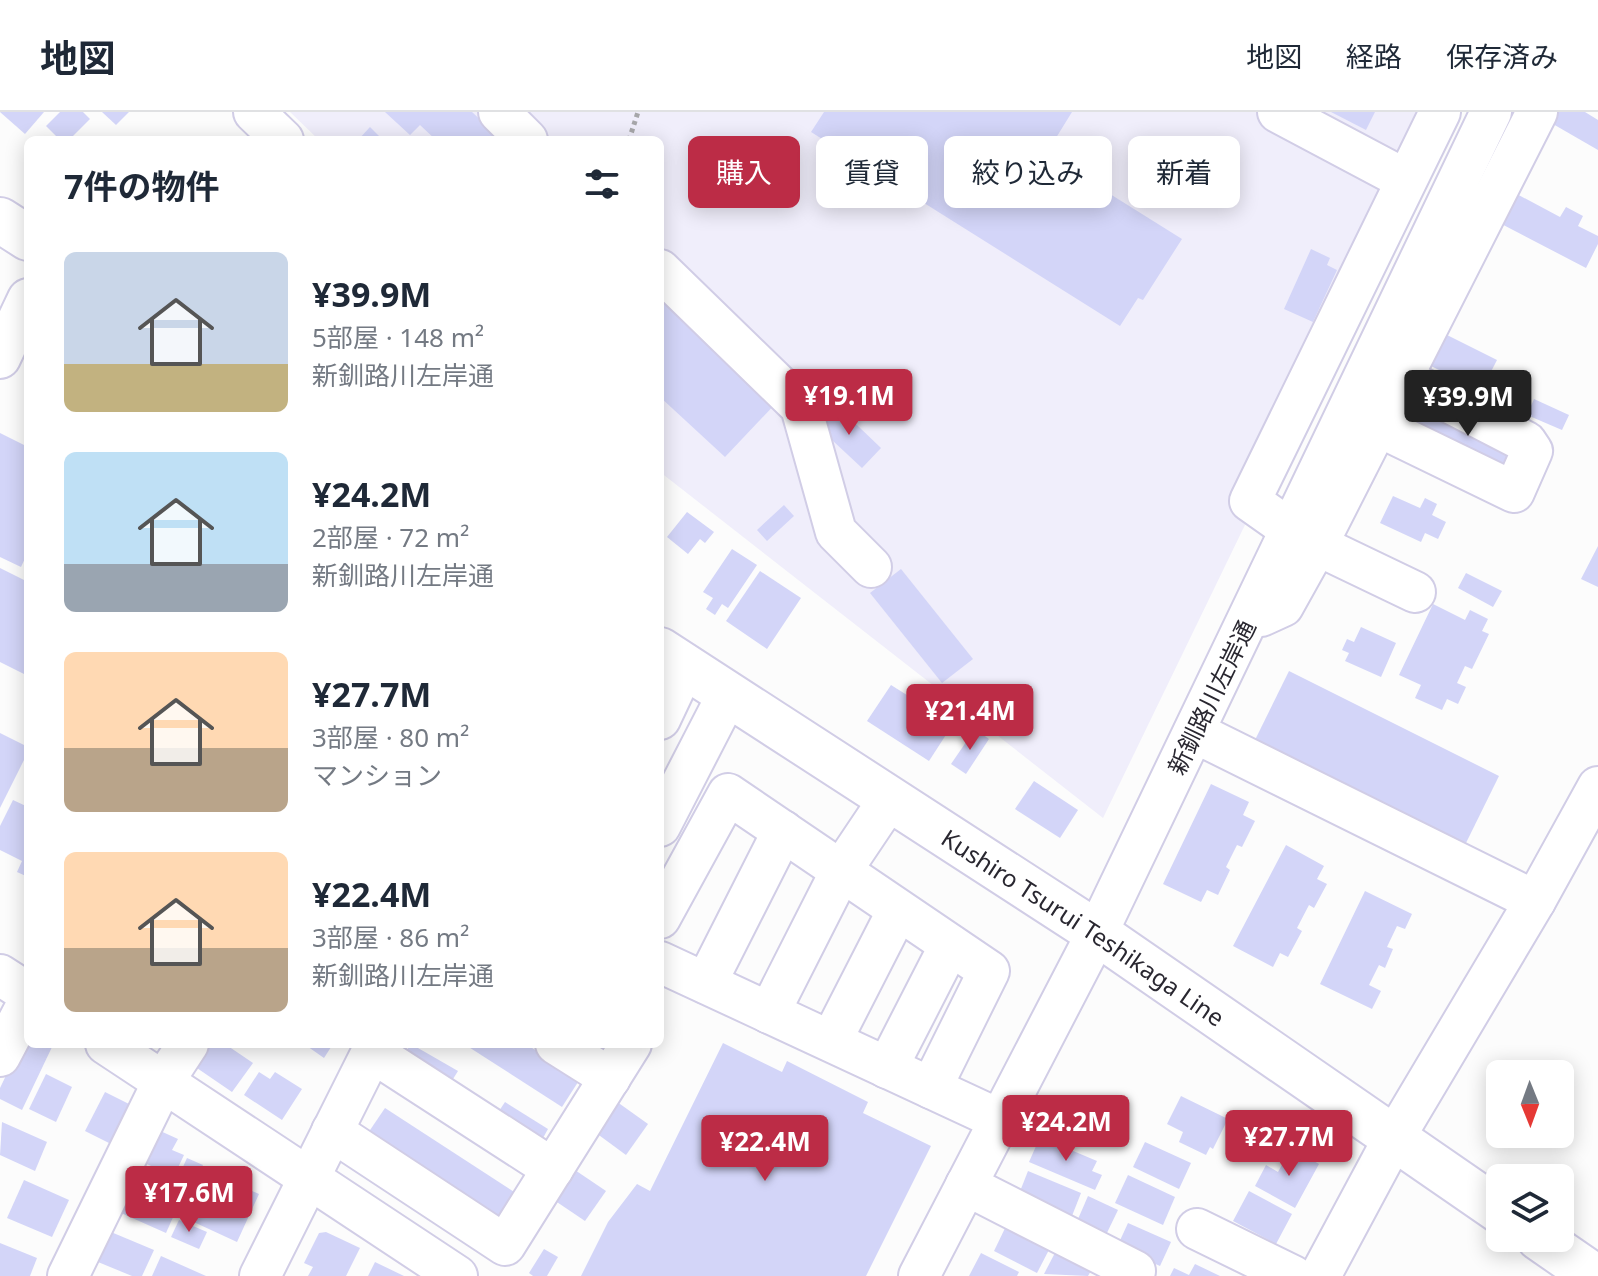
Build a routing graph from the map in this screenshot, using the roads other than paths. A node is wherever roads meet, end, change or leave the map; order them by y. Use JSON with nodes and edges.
{"nodes":[{"id":1,"x":254,"y":112,"type":"edge"},
{"id":2,"x":499,"y":112,"type":"edge"},
{"id":3,"x":1278,"y":112,"type":"edge"},
{"id":4,"x":1440,"y":112,"type":"edge"},
{"id":5,"x":1491,"y":112,"type":"edge"},
{"id":6,"x":1537,"y":112,"type":"edge"},
{"id":7,"x":279,"y":136,"type":"edge"},
{"id":8,"x":523,"y":136,"type":"edge"},
{"id":9,"x":1406,"y":180,"type":"junction"},
{"id":10,"x":0,"y":220,"type":"edge"},
{"id":11,"x":24,"y":235,"type":"edge"},
{"id":12,"x":664,"y":274,"type":"edge"},
{"id":13,"x":24,"y":307,"type":"edge"},
{"id":14,"x":0,"y":358,"type":"edge"},
{"id":15,"x":1402,"y":378,"type":"junction"},
{"id":16,"x":1378,"y":426,"type":"junction"},
{"id":17,"x":1304,"y":537,"type":"junction"},
{"id":18,"x":871,"y":567,"type":"dead end"},
{"id":19,"x":1415,"y":592,"type":"dead end"},
{"id":20,"x":673,"y":658,"type":"edge"},
{"id":21,"x":728,"y":694,"type":"junction"},
{"id":22,"x":664,"y":700,"type":"edge"},
{"id":23,"x":1194,"y":732,"type":"junction"},
{"id":24,"x":1598,"y":787,"type":"edge"},
{"id":25,"x":890,"y":798,"type":"junction"},
{"id":26,"x":664,"y":818,"type":"edge"},
{"id":27,"x":783,"y":831,"type":"junction"},
{"id":28,"x":841,"y":871,"type":"junction"},
{"id":29,"x":1535,"y":901,"type":"junction"},
{"id":30,"x":898,"y":910,"type":"junction"},
{"id":31,"x":664,"y":911,"type":"edge"},
{"id":32,"x":1097,"y":933,"type":"junction"},
{"id":33,"x":950,"y":945,"type":"junction"},
{"id":34,"x":664,"y":964,"type":"edge"},
{"id":35,"x":0,"y":975,"type":"edge"},
{"id":36,"x":706,"y":983,"type":"junction"},
{"id":37,"x":24,"y":990,"type":"edge"},
{"id":38,"x":24,"y":1011,"type":"edge"},
{"id":39,"x":769,"y":1013,"type":"junction"},
{"id":40,"x":831,"y":1041,"type":"junction"},
{"id":41,"x":112,"y":1048,"type":"edge"},
{"id":42,"x":185,"y":1048,"type":"edge"},
{"id":43,"x":374,"y":1048,"type":"edge"},
{"id":44,"x":562,"y":1048,"type":"edge"},
{"id":45,"x":629,"y":1048,"type":"edge"},
{"id":46,"x":0,"y":1056,"type":"edge"},
{"id":47,"x":887,"y":1068,"type":"junction"},
{"id":48,"x":610,"y":1078,"type":"junction"},
{"id":49,"x":163,"y":1082,"type":"junction"},
{"id":50,"x":931,"y":1088,"type":"junction"},
{"id":51,"x":1000,"y":1120,"type":"junction"},
{"id":52,"x":332,"y":1131,"type":"junction"},
{"id":53,"x":1394,"y":1138,"type":"junction"},
{"id":54,"x":553,"y":1169,"type":"junction"},
{"id":55,"x":309,"y":1178,"type":"junction"},
{"id":56,"x":966,"y":1185,"type":"junction"},
{"id":57,"x":1486,"y":1201,"type":"edge"},
{"id":58,"x":1197,"y":1229,"type":"dead end"},
{"id":59,"x":1559,"y":1252,"type":"edge"},
{"id":60,"x":1135,"y":1271,"type":"dead end"},
{"id":61,"x":925,"y":1274,"type":"edge"},
{"id":62,"x":68,"y":1276,"type":"edge"},
{"id":63,"x":260,"y":1276,"type":"edge"},
{"id":64,"x":457,"y":1276,"type":"edge"},
{"id":65,"x":1293,"y":1276,"type":"edge"},
{"id":66,"x":1320,"y":1276,"type":"edge"},
{"id":67,"x":1594,"y":1276,"type":"edge"}],
"edges":[{"from":1,"to":7,"type":"street"},
{"from":2,"to":8,"type":"street"},
{"from":3,"to":9,"type":"street"},
{"from":4,"to":9,"type":"street"},
{"from":5,"to":17,"type":"street","name":"新釧路川左岸通"},
{"from":6,"to":15,"type":"street"},
{"from":9,"to":17,"type":"street"},
{"from":10,"to":11,"type":"main road"},
{"from":12,"to":18,"type":"street"},
{"from":13,"to":14,"type":"street"},
{"from":15,"to":16,"type":"street"},
{"from":15,"to":16,"type":"street"},
{"from":16,"to":17,"type":"street"},
{"from":17,"to":19,"type":"street"},
{"from":17,"to":23,"type":"street","name":"新釧路川左岸通"},
{"from":20,"to":21,"type":"main road","name":"Kushiro Tsurui Teshikaga Line"},
{"from":20,"to":22,"type":"street"},
{"from":21,"to":25,"type":"main road","name":"Kushiro Tsurui Teshikaga Line"},
{"from":21,"to":26,"type":"street"},
{"from":23,"to":29,"type":"street"},
{"from":23,"to":32,"type":"street","name":"新釧路川左岸通"},
{"from":24,"to":29,"type":"street"},
{"from":25,"to":28,"type":"street"},
{"from":25,"to":32,"type":"main road","name":"Kushiro Tsurui Teshikaga Line"},
{"from":27,"to":28,"type":"street"},
{"from":27,"to":31,"type":"street"},
{"from":27,"to":36,"type":"street"},
{"from":28,"to":30,"type":"street"},
{"from":28,"to":39,"type":"street"},
{"from":29,"to":53,"type":"street"},
{"from":30,"to":33,"type":"street"},
{"from":30,"to":40,"type":"street"},
{"from":32,"to":51,"type":"street","name":"新釧路川左岸通"},
{"from":32,"to":53,"type":"main road","name":"Kushiro Tsurui Teshikaga Line"},
{"from":33,"to":47,"type":"street"},
{"from":33,"to":50,"type":"street"},
{"from":34,"to":36,"type":"street"},
{"from":35,"to":37,"type":"street"},
{"from":36,"to":39,"type":"street"},
{"from":38,"to":46,"type":"street"},
{"from":39,"to":40,"type":"street"},
{"from":40,"to":47,"type":"street"},
{"from":41,"to":49,"type":"street"},
{"from":42,"to":49,"type":"street"},
{"from":43,"to":52,"type":"street"},
{"from":43,"to":54,"type":"street"},
{"from":44,"to":48,"type":"street"},
{"from":45,"to":48,"type":"street"},
{"from":47,"to":50,"type":"street"},
{"from":48,"to":54,"type":"street"},
{"from":49,"to":55,"type":"street"},
{"from":49,"to":62,"type":"street"},
{"from":50,"to":51,"type":"street"},
{"from":51,"to":56,"type":"street","name":"新釧路川左岸通"},
{"from":52,"to":54,"type":"street"},
{"from":52,"to":55,"type":"street"},
{"from":53,"to":57,"type":"main road","name":"Kushiro Tsurui Teshikaga Line"},
{"from":53,"to":66,"type":"street"},
{"from":55,"to":63,"type":"street"},
{"from":55,"to":64,"type":"street"},
{"from":56,"to":60,"type":"street"},
{"from":56,"to":61,"type":"street","name":"新釧路川左岸通"},
{"from":58,"to":65,"type":"street"},
{"from":59,"to":67,"type":"main road"}]}
